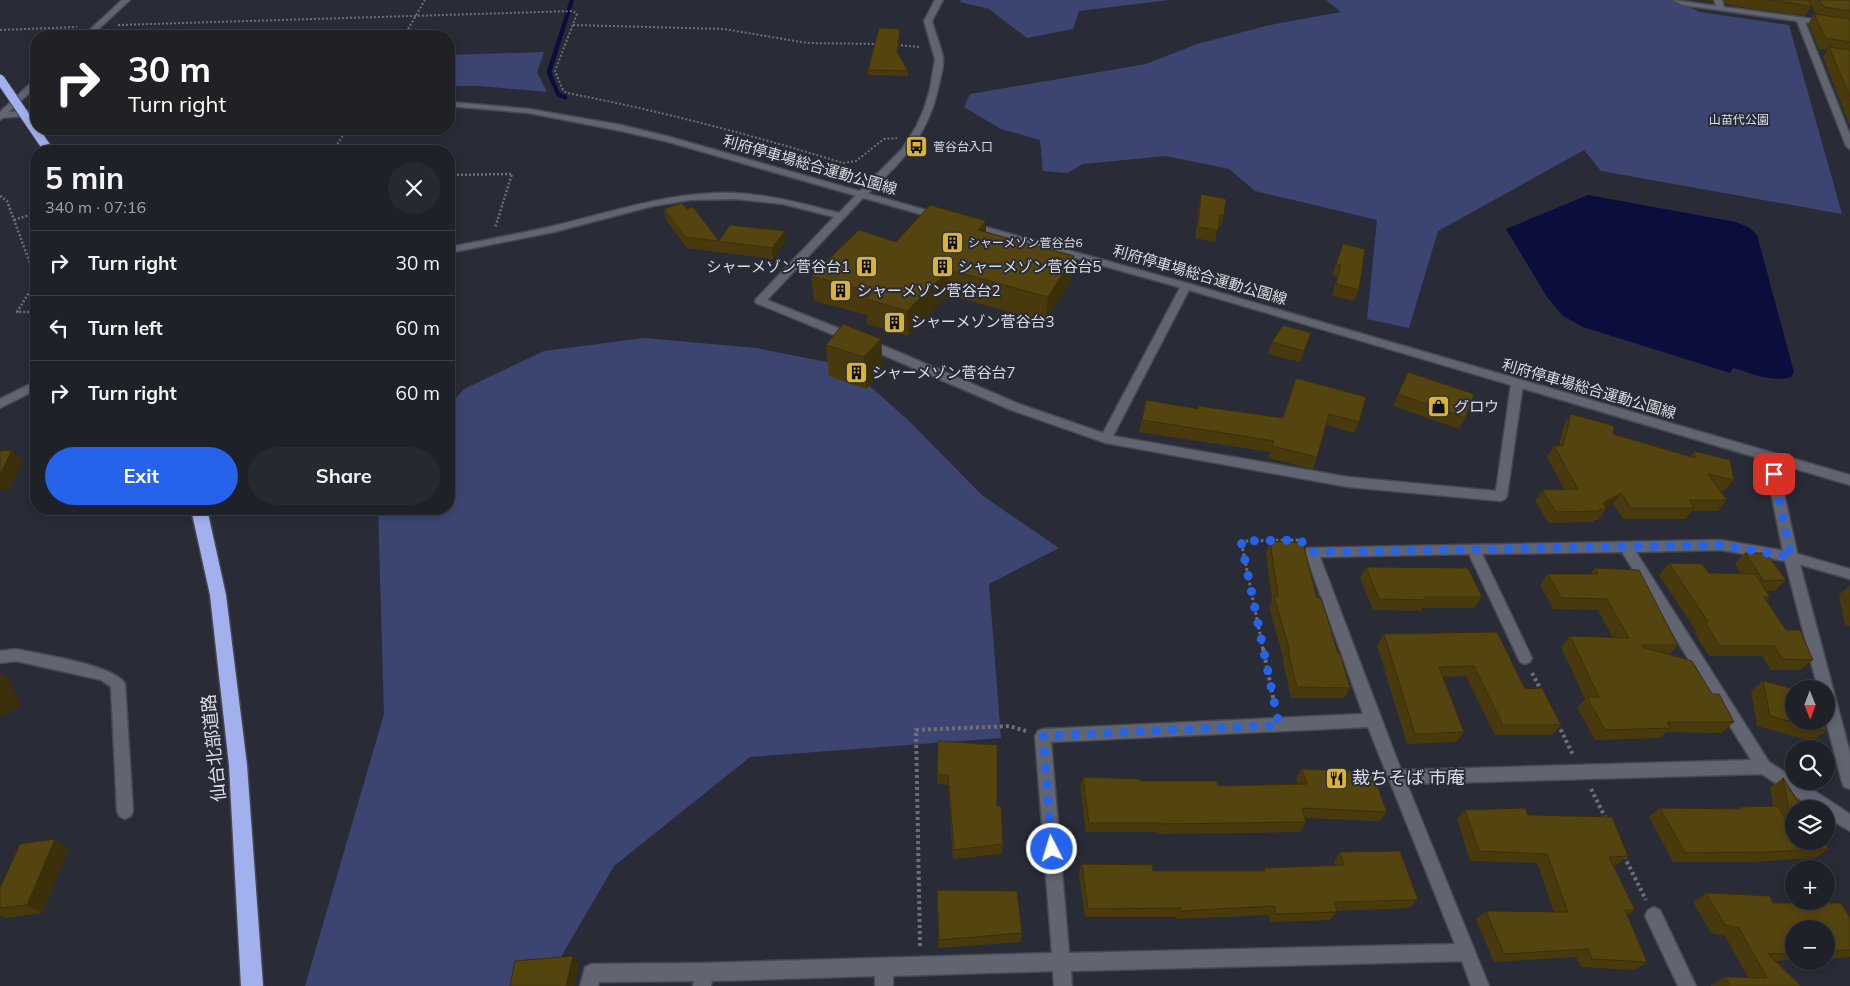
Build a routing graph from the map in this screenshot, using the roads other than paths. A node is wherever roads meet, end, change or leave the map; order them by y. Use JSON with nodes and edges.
{"nodes":[{"id":1,"x":126,"y":0,"type":"edge"},
{"id":2,"x":939,"y":0,"type":"edge"},
{"id":3,"x":1677,"y":0,"type":"edge"},
{"id":4,"x":1718,"y":0,"type":"edge"},
{"id":5,"x":1720,"y":9,"type":"junction"},
{"id":6,"x":1800,"y":20,"type":"junction"},
{"id":7,"x":1850,"y":26,"type":"edge"},
{"id":8,"x":94,"y":30,"type":"edge"},
{"id":9,"x":1813,"y":52,"type":"junction"},
{"id":10,"x":1822,"y":53,"type":"dead end"},
{"id":11,"x":0,"y":79,"type":"edge"},
{"id":12,"x":30,"y":88,"type":"edge"},
{"id":13,"x":455,"y":105,"type":"edge"},
{"id":14,"x":30,"y":114,"type":"edge"},
{"id":15,"x":1,"y":115,"type":"edge"},
{"id":16,"x":30,"y":124,"type":"edge"},
{"id":17,"x":1850,"y":146,"type":"edge"},
{"id":18,"x":861,"y":195,"type":"junction"},
{"id":19,"x":840,"y":216,"type":"junction"},
{"id":20,"x":455,"y":249,"type":"edge"},
{"id":21,"x":1186,"y":286,"type":"junction"},
{"id":22,"x":1518,"y":384,"type":"junction"},
{"id":23,"x":30,"y":389,"type":"edge"},
{"id":24,"x":0,"y":404,"type":"edge"},
{"id":25,"x":1106,"y":440,"type":"junction"},
{"id":26,"x":1770,"y":457,"type":"junction"},
{"id":27,"x":1850,"y":480,"type":"edge"},
{"id":28,"x":200,"y":515,"type":"edge"},
{"id":29,"x":1626,"y":547,"type":"junction"},
{"id":30,"x":1473,"y":549,"type":"junction"},
{"id":31,"x":1791,"y":557,"type":"junction"},
{"id":32,"x":1850,"y":574,"type":"edge"},
{"id":33,"x":0,"y":657,"type":"edge"},
{"id":34,"x":1525,"y":658,"type":"dead end"},
{"id":35,"x":1823,"y":680,"type":"edge"},
{"id":36,"x":1373,"y":720,"type":"junction"},
{"id":37,"x":1835,"y":724,"type":"edge"},
{"id":38,"x":1764,"y":767,"type":"junction"},
{"id":39,"x":1397,"y":777,"type":"junction"},
{"id":40,"x":1850,"y":782,"type":"edge"},
{"id":41,"x":124,"y":812,"type":"dead end"},
{"id":42,"x":1850,"y":823,"type":"edge"},
{"id":43,"x":1654,"y":916,"type":"dead end"},
{"id":44,"x":1467,"y":952,"type":"junction"},
{"id":45,"x":1061,"y":962,"type":"junction"},
{"id":46,"x":884,"y":967,"type":"junction"},
{"id":47,"x":703,"y":979,"type":"edge"},
{"id":48,"x":252,"y":986,"type":"edge"},
{"id":49,"x":589,"y":986,"type":"edge"},
{"id":50,"x":884,"y":986,"type":"edge"},
{"id":51,"x":1063,"y":986,"type":"edge"},
{"id":52,"x":1480,"y":986,"type":"edge"},
{"id":53,"x":1687,"y":986,"type":"edge"}],
"edges":[{"from":1,"to":8,"type":"street"},
{"from":2,"to":18,"type":"street"},
{"from":3,"to":5,"type":"street"},
{"from":4,"to":5,"type":"street"},
{"from":5,"to":6,"type":"street"},
{"from":6,"to":7,"type":"street"},
{"from":6,"to":9,"type":"street"},
{"from":9,"to":10,"type":"street"},
{"from":9,"to":17,"type":"street"},
{"from":11,"to":16,"type":"highway","bridge":true},
{"from":12,"to":15,"type":"street"},
{"from":13,"to":18,"type":"street","name":"利府停車場総合運動公園線"},
{"from":14,"to":15,"type":"street"},
{"from":18,"to":19,"type":"street"},
{"from":18,"to":21,"type":"street","name":"利府停車場総合運動公園線"},
{"from":19,"to":20,"type":"street"},
{"from":19,"to":25,"type":"street"},
{"from":21,"to":22,"type":"street","name":"利府停車場総合運動公園線"},
{"from":21,"to":25,"type":"street"},
{"from":22,"to":25,"type":"street"},
{"from":22,"to":26,"type":"street","name":"利府停車場総合運動公園線"},
{"from":23,"to":24,"type":"street"},
{"from":26,"to":27,"type":"street","name":"利府停車場総合運動公園線"},
{"from":26,"to":31,"type":"street"},
{"from":28,"to":48,"type":"highway","name":"仙台北部道路"},
{"from":29,"to":30,"type":"street"},
{"from":29,"to":31,"type":"street"},
{"from":29,"to":38,"type":"street"},
{"from":30,"to":34,"type":"street"},
{"from":30,"to":36,"type":"street"},
{"from":31,"to":32,"type":"street"},
{"from":31,"to":35,"type":"street"},
{"from":33,"to":41,"type":"street"},
{"from":36,"to":39,"type":"street"},
{"from":36,"to":45,"type":"street"},
{"from":37,"to":40,"type":"street"},
{"from":38,"to":39,"type":"street"},
{"from":38,"to":42,"type":"street"},
{"from":39,"to":44,"type":"street"},
{"from":43,"to":53,"type":"street"},
{"from":44,"to":45,"type":"street"},
{"from":44,"to":52,"type":"street"},
{"from":45,"to":46,"type":"street"},
{"from":45,"to":51,"type":"street"},
{"from":46,"to":47,"type":"street"},
{"from":46,"to":50,"type":"street"},
{"from":47,"to":49,"type":"street"}]}
